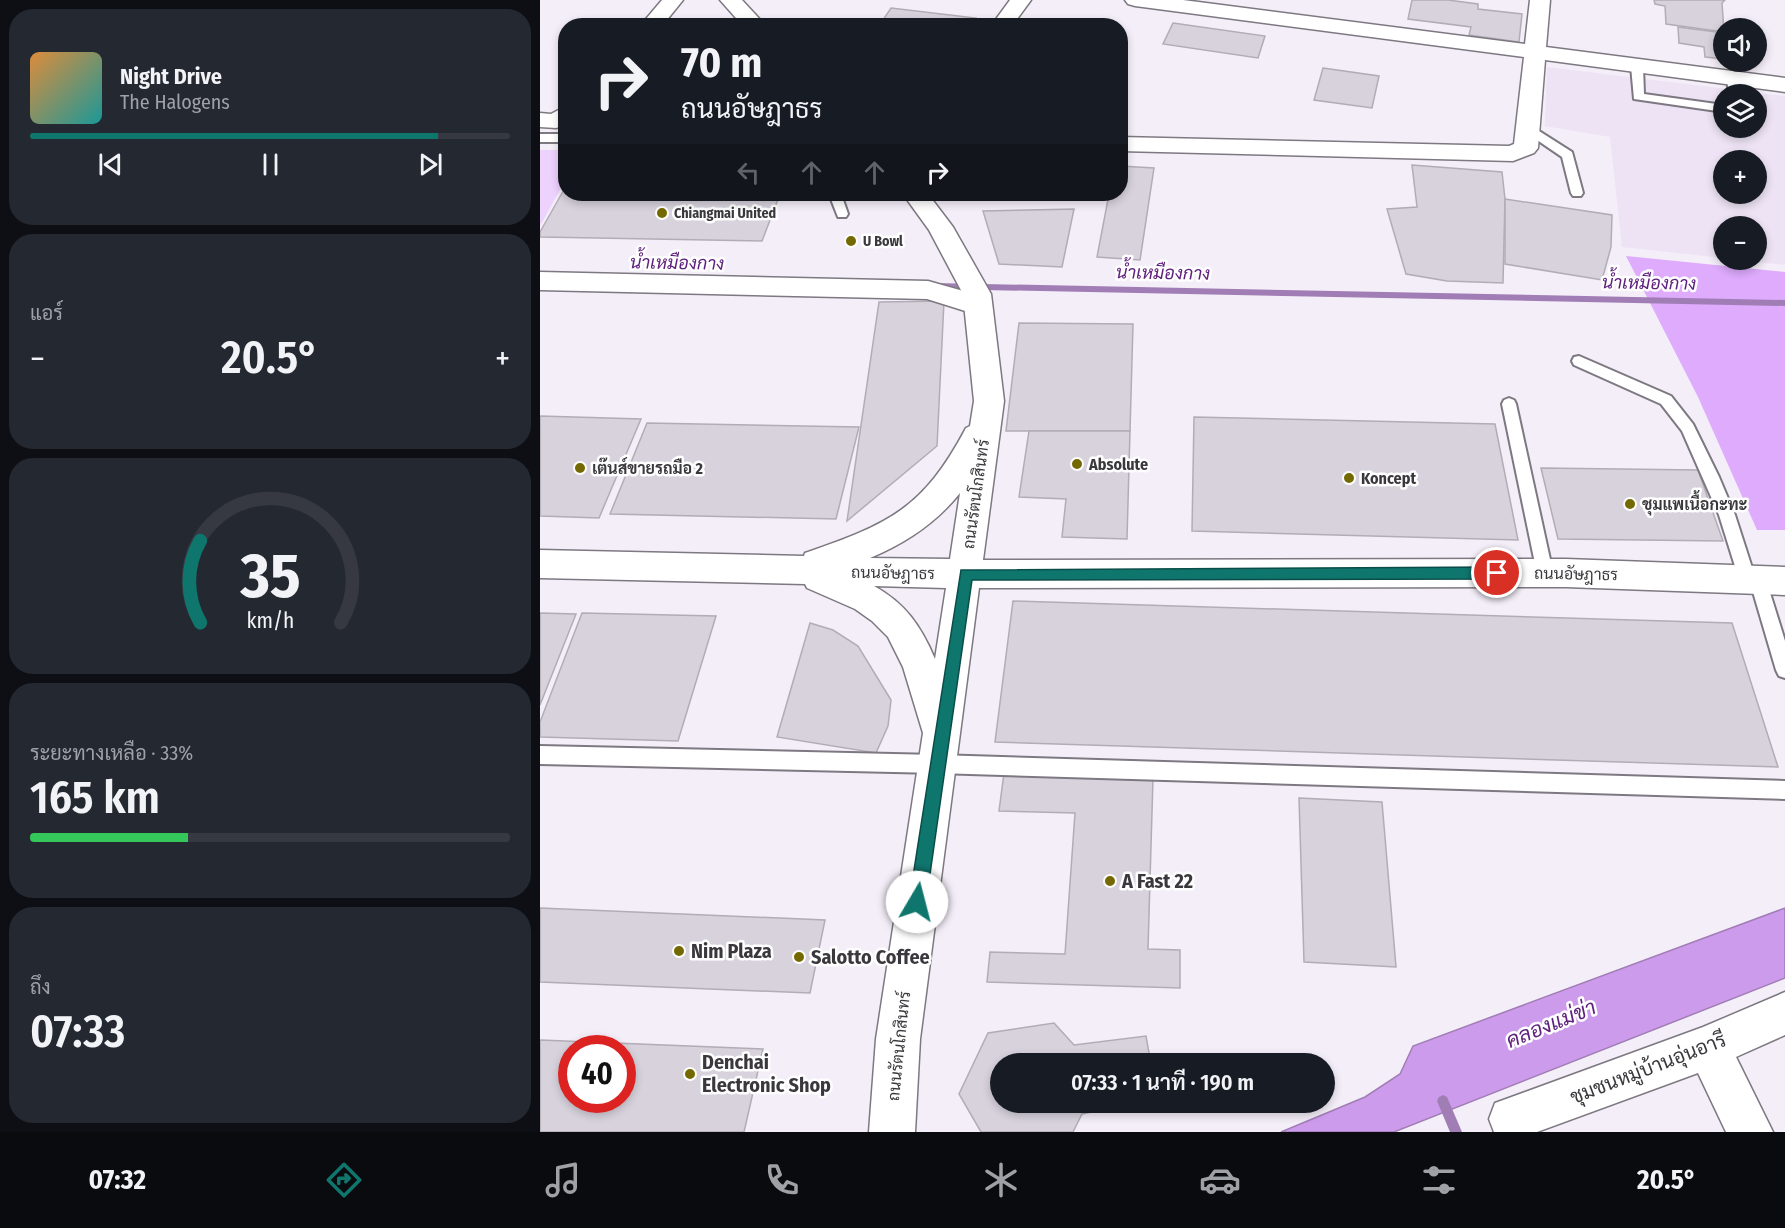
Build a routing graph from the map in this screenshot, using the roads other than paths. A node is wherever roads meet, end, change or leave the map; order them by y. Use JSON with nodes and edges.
{"nodes":[{"id":1,"x":673,"y":0,"type":"edge"},
{"id":2,"x":730,"y":0,"type":"edge"},
{"id":3,"x":1021,"y":0,"type":"edge"},
{"id":4,"x":1135,"y":0,"type":"edge"},
{"id":5,"x":1540,"y":0,"type":"edge"},
{"id":6,"x":657,"y":18,"type":"edge"},
{"id":7,"x":748,"y":18,"type":"edge"},
{"id":8,"x":1007,"y":18,"type":"edge"},
{"id":9,"x":1534,"y":52,"type":"junction"},
{"id":10,"x":1636,"y":66,"type":"junction"},
{"id":11,"x":1724,"y":84,"type":"edge"},
{"id":12,"x":1767,"y":85,"type":"edge"},
{"id":13,"x":1785,"y":85,"type":"edge"},
{"id":14,"x":1713,"y":107,"type":"edge"},
{"id":15,"x":558,"y":119,"type":"edge"},
{"id":16,"x":540,"y":120,"type":"edge"},
{"id":17,"x":1528,"y":128,"type":"junction"},
{"id":18,"x":540,"y":138,"type":"edge"},
{"id":19,"x":558,"y":138,"type":"edge"},
{"id":20,"x":1128,"y":144,"type":"edge"},
{"id":21,"x":1577,"y":193,"type":"dead end"},
{"id":22,"x":837,"y":201,"type":"edge"},
{"id":23,"x":920,"y":201,"type":"edge"},
{"id":24,"x":842,"y":214,"type":"dead end"},
{"id":25,"x":540,"y":282,"type":"edge"},
{"id":26,"x":978,"y":299,"type":"junction"},
{"id":27,"x":1579,"y":361,"type":"dead end"},
{"id":28,"x":1509,"y":404,"type":"dead end"},
{"id":29,"x":987,"y":412,"type":"junction"},
{"id":30,"x":540,"y":564,"type":"edge"},
{"id":31,"x":797,"y":570,"type":"junction"},
{"id":32,"x":1545,"y":573,"type":"junction"},
{"id":33,"x":966,"y":574,"type":"junction"},
{"id":34,"x":1764,"y":580,"type":"edge"},
{"id":35,"x":1785,"y":670,"type":"edge"},
{"id":36,"x":938,"y":752,"type":"junction"},
{"id":37,"x":540,"y":755,"type":"edge"},
{"id":38,"x":1785,"y":790,"type":"edge"},
{"id":39,"x":1785,"y":1013,"type":"edge"},
{"id":40,"x":1708,"y":1047,"type":"junction"},
{"id":41,"x":1511,"y":1119,"type":"dead end"},
{"id":42,"x":892,"y":1132,"type":"edge"},
{"id":43,"x":1750,"y":1132,"type":"edge"}],
"edges":[{"from":1,"to":6,"type":"street"},
{"from":2,"to":7,"type":"street"},
{"from":3,"to":8,"type":"street"},
{"from":4,"to":9,"type":"street"},
{"from":5,"to":9,"type":"street"},
{"from":9,"to":10,"type":"street"},
{"from":9,"to":17,"type":"street"},
{"from":10,"to":11,"type":"street"},
{"from":10,"to":14,"type":"lane"},
{"from":12,"to":13,"type":"street"},
{"from":15,"to":16,"type":"street"},
{"from":17,"to":20,"type":"street"},
{"from":17,"to":21,"type":"lane"},
{"from":18,"to":19,"type":"lane"},
{"from":22,"to":24,"type":"lane"},
{"from":23,"to":26,"type":"street","name":"ถนนรัตนโกสินทร์"},
{"from":25,"to":26,"type":"street"},
{"from":26,"to":29,"type":"street","name":"ถนนรัตนโกสินทร์"},
{"from":27,"to":34,"type":"lane"},
{"from":28,"to":32,"type":"lane"},
{"from":29,"to":31,"type":"street"},
{"from":29,"to":33,"type":"street","name":"ถนนรัตนโกสินทร์"},
{"from":30,"to":31,"type":"street","name":"ถนนอัษฎาธร"},
{"from":31,"to":33,"type":"street","name":"ถนนอัษฎาธร"},
{"from":31,"to":36,"type":"street"},
{"from":32,"to":33,"type":"street","name":"ถนนอัษฎาธร"},
{"from":32,"to":34,"type":"street","name":"ถนนอัษฎาธร"},
{"from":33,"to":36,"type":"street","name":"ถนนรัตนโกสินทร์"},
{"from":34,"to":35,"type":"lane"},
{"from":36,"to":37,"type":"lane"},
{"from":36,"to":38,"type":"lane"},
{"from":36,"to":42,"type":"street","name":"ถนนรัตนโกสินทร์"},
{"from":39,"to":40,"type":"street","name":"ชุมชนหมู่บ้านอุ่นอารี"},
{"from":40,"to":41,"type":"street","name":"ชุมชนหมู่บ้านอุ่นอารี"},
{"from":40,"to":43,"type":"street"}]}
